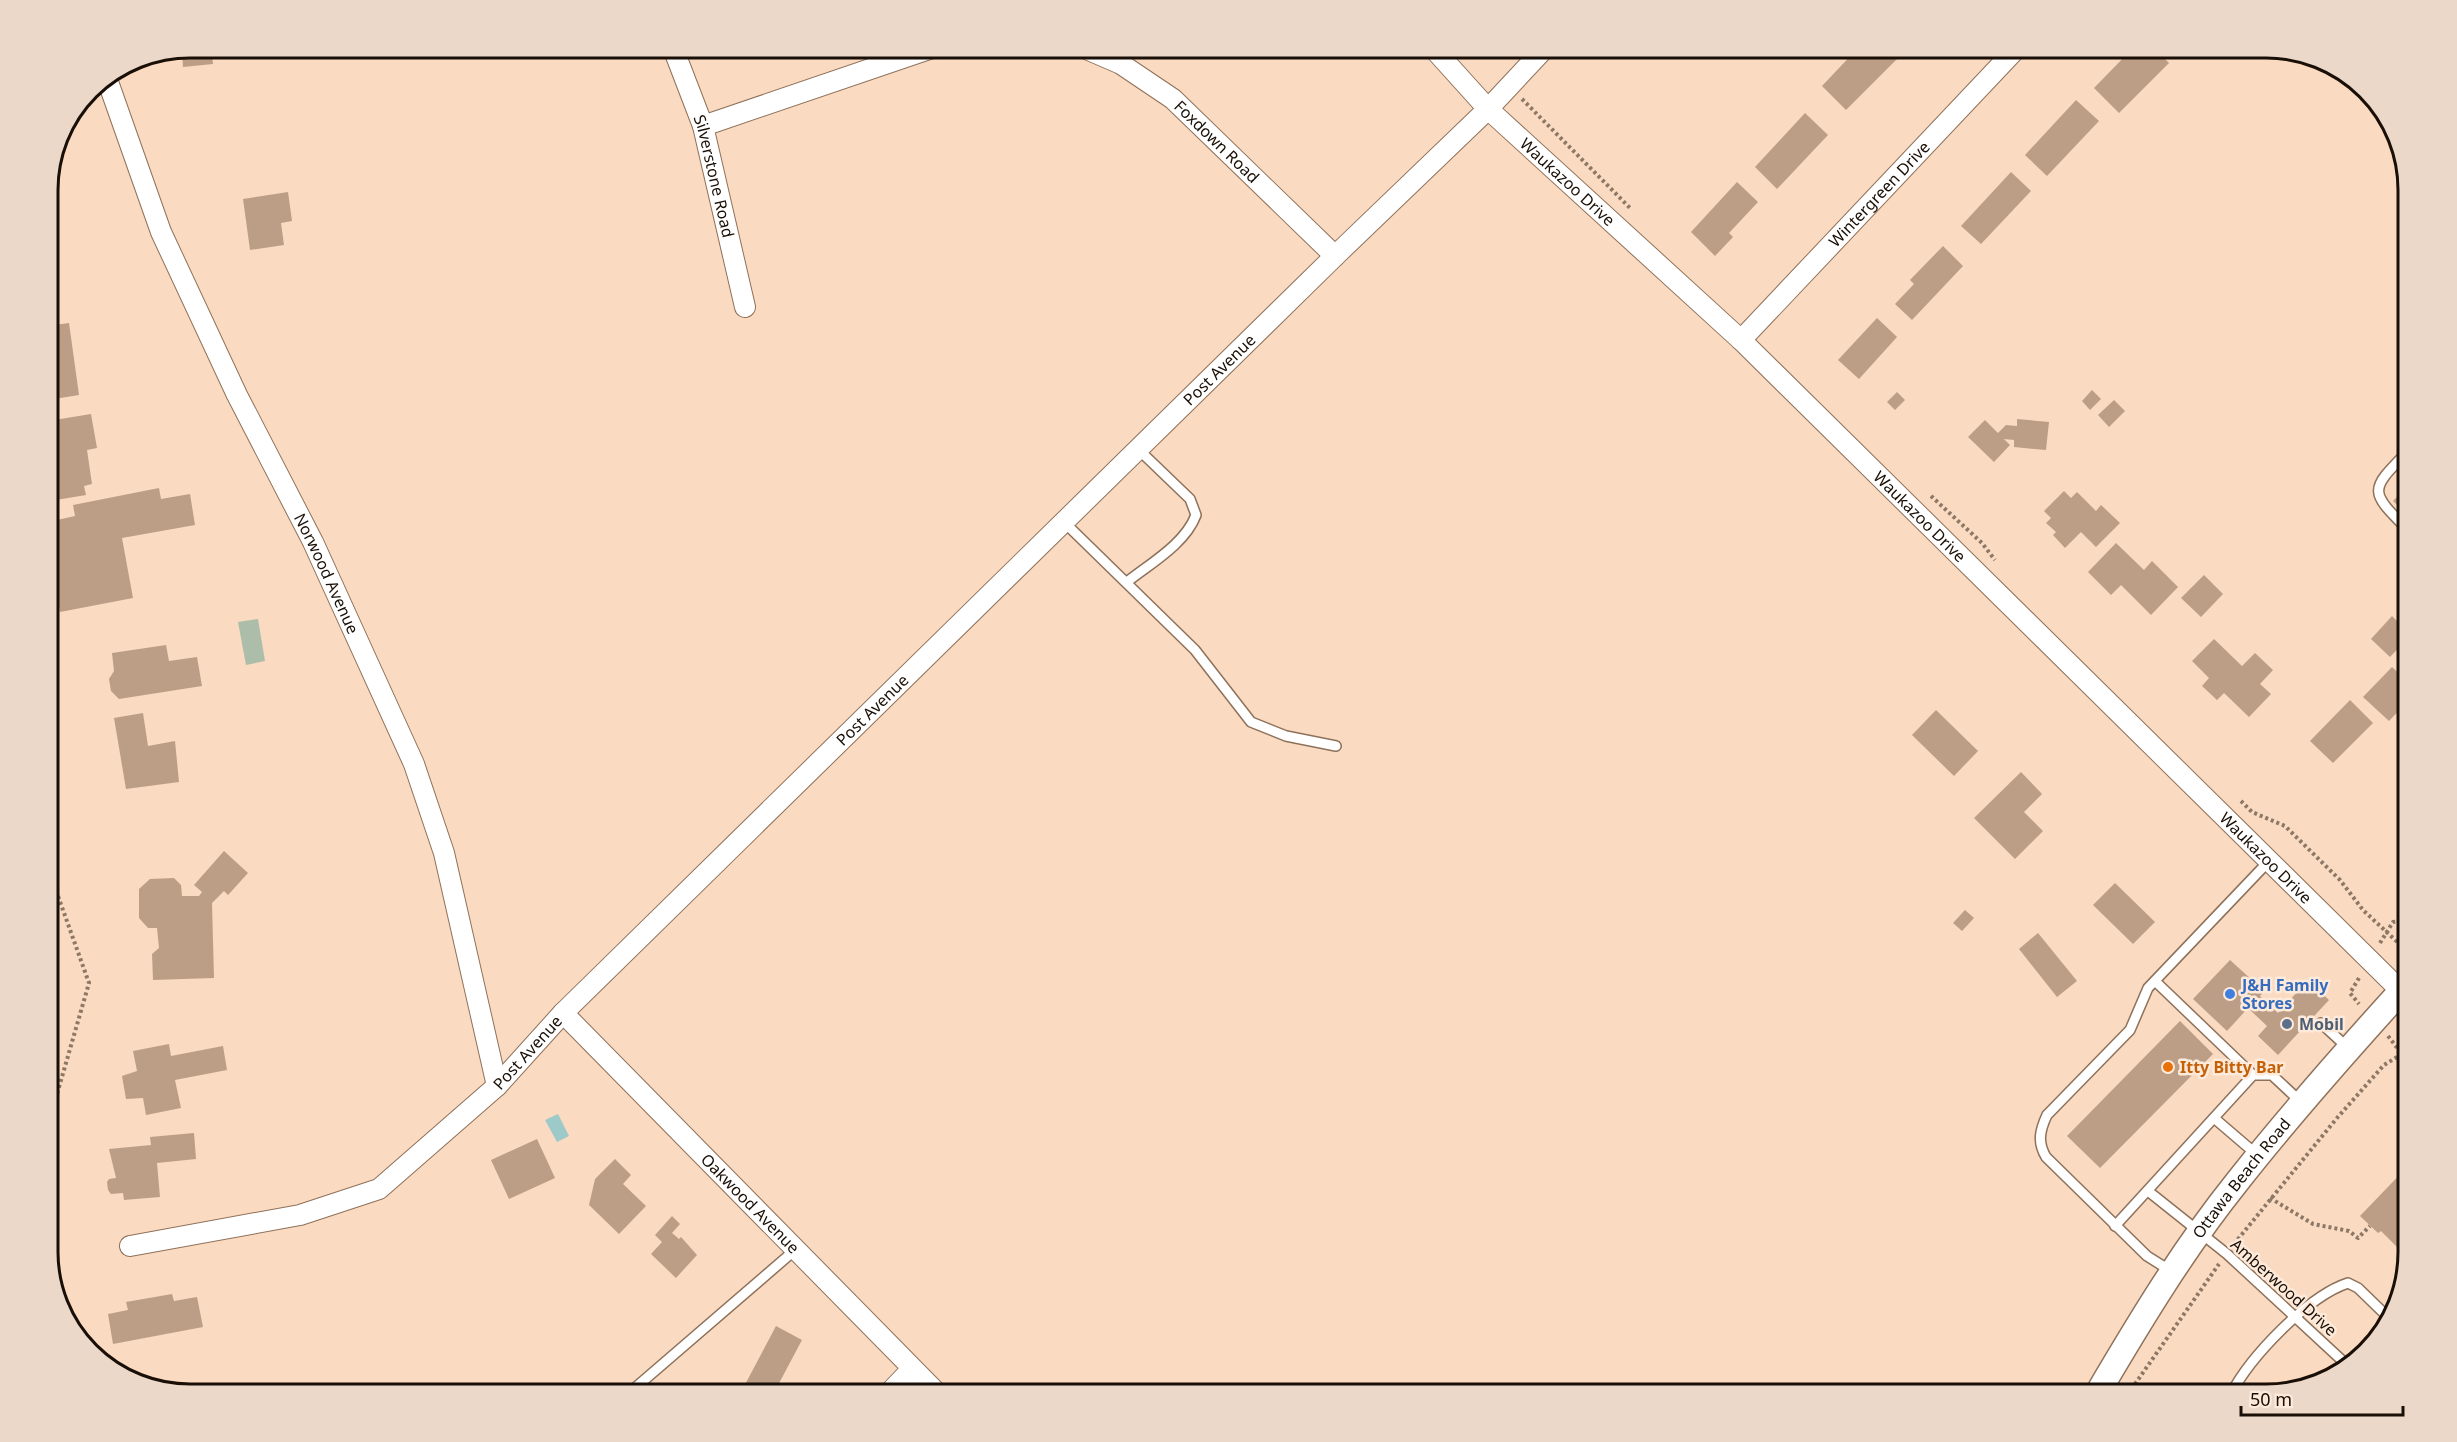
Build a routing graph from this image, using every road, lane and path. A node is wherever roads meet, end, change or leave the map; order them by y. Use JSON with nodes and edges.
{"nodes":[{"id":1,"x":677,"y":58,"type":"edge"},
{"id":2,"x":903,"y":58,"type":"edge"},
{"id":3,"x":1106,"y":58,"type":"edge"},
{"id":4,"x":1442,"y":58,"type":"edge"},
{"id":5,"x":1536,"y":58,"type":"edge"},
{"id":6,"x":2008,"y":58,"type":"edge"},
{"id":7,"x":109,"y":87,"type":"edge"},
{"id":8,"x":1520,"y":93,"type":"dead end"},
{"id":9,"x":1488,"y":109,"type":"junction"},
{"id":10,"x":703,"y":126,"type":"junction"},
{"id":11,"x":1639,"y":217,"type":"dead end"},
{"id":12,"x":1335,"y":256,"type":"junction"},
{"id":13,"x":745,"y":307,"type":"dead end"},
{"id":14,"x":1741,"y":340,"type":"junction"},
{"id":15,"x":1138,"y":450,"type":"junction"},
{"id":16,"x":2398,"y":462,"type":"edge"},
{"id":17,"x":2398,"y":520,"type":"edge"},
{"id":18,"x":1064,"y":522,"type":"junction"},
{"id":19,"x":1127,"y":582,"type":"junction"},
{"id":20,"x":1336,"y":746,"type":"dead end"},
{"id":21,"x":2315,"y":854,"type":"dead end"},
{"id":22,"x":2269,"y":861,"type":"junction"},
{"id":23,"x":59,"y":899,"type":"edge"},
{"id":24,"x":2398,"y":921,"type":"edge"},
{"id":25,"x":2385,"y":934,"type":"junction"},
{"id":26,"x":2398,"y":944,"type":"edge"},
{"id":27,"x":2155,"y":981,"type":"junction"},
{"id":28,"x":2398,"y":983,"type":"edge"},
{"id":29,"x":2352,"y":990,"type":"dead end"},
{"id":30,"x":2353,"y":997,"type":"dead end"},
{"id":31,"x":2398,"y":999,"type":"edge"},
{"id":32,"x":563,"y":1013,"type":"junction"},
{"id":33,"x":2321,"y":1023,"type":"dead end"},
{"id":34,"x":2349,"y":1049,"type":"junction"},
{"id":35,"x":2398,"y":1054,"type":"edge"},
{"id":36,"x":2253,"y":1075,"type":"junction"},
{"id":37,"x":497,"y":1086,"type":"junction"},
{"id":38,"x":59,"y":1087,"type":"edge"},
{"id":39,"x":2302,"y":1103,"type":"junction"},
{"id":40,"x":2214,"y":1118,"type":"junction"},
{"id":41,"x":2258,"y":1156,"type":"junction"},
{"id":42,"x":2148,"y":1191,"type":"junction"},
{"id":43,"x":2270,"y":1198,"type":"junction"},
{"id":44,"x":2115,"y":1226,"type":"junction"},
{"id":45,"x":2370,"y":1226,"type":"dead end"},
{"id":46,"x":2200,"y":1233,"type":"junction"},
{"id":47,"x":2238,"y":1239,"type":"dead end"},
{"id":48,"x":130,"y":1246,"type":"dead end"},
{"id":49,"x":795,"y":1250,"type":"junction"},
{"id":50,"x":2216,"y":1267,"type":"dead end"},
{"id":51,"x":2172,"y":1272,"type":"junction"},
{"id":52,"x":2383,"y":1312,"type":"edge"},
{"id":53,"x":2295,"y":1317,"type":"junction"},
{"id":54,"x":2341,"y":1360,"type":"edge"},
{"id":55,"x":911,"y":1370,"type":"junction"},
{"id":56,"x":640,"y":1384,"type":"edge"},
{"id":57,"x":898,"y":1384,"type":"edge"},
{"id":58,"x":927,"y":1384,"type":"edge"},
{"id":59,"x":2103,"y":1384,"type":"edge"},
{"id":60,"x":2135,"y":1384,"type":"edge"},
{"id":61,"x":2238,"y":1384,"type":"edge"}],
"edges":[{"from":1,"to":10,"type":"street","name":"Silverstone Road"},
{"from":2,"to":10,"type":"street"},
{"from":3,"to":12,"type":"street","name":"Foxdown Road"},
{"from":4,"to":9,"type":"street","name":"Waukazoo Drive"},
{"from":5,"to":9,"type":"street","name":"Post Avenue"},
{"from":6,"to":14,"type":"street","name":"Wintergreen Drive"},
{"from":7,"to":37,"type":"street","name":"Norwood Avenue"},
{"from":8,"to":11,"type":"path"},
{"from":9,"to":12,"type":"street","name":"Post Avenue"},
{"from":9,"to":14,"type":"street","name":"Waukazoo Drive"},
{"from":10,"to":13,"type":"street","name":"Silverstone Road"},
{"from":12,"to":15,"type":"street","name":"Post Avenue"},
{"from":14,"to":22,"type":"street","name":"Waukazoo Drive"},
{"from":15,"to":18,"type":"street","name":"Post Avenue"},
{"from":15,"to":19,"type":"lane"},
{"from":16,"to":17,"type":"lane"},
{"from":18,"to":19,"type":"lane"},
{"from":18,"to":32,"type":"street","name":"Post Avenue"},
{"from":19,"to":20,"type":"lane"},
{"from":21,"to":25,"type":"path"},
{"from":22,"to":27,"type":"lane"},
{"from":22,"to":28,"type":"street","name":"Waukazoo Drive"},
{"from":23,"to":38,"type":"path"},
{"from":24,"to":25,"type":"path"},
{"from":25,"to":26,"type":"path"},
{"from":27,"to":36,"type":"lane"},
{"from":27,"to":44,"type":"lane"},
{"from":29,"to":30,"type":"path"},
{"from":31,"to":34,"type":"street","name":"Ottawa Beach Road"},
{"from":32,"to":37,"type":"street","name":"Post Avenue"},
{"from":32,"to":49,"type":"street","name":"Oakwood Avenue"},
{"from":33,"to":34,"type":"lane"},
{"from":34,"to":39,"type":"street","name":"Ottawa Beach Road"},
{"from":35,"to":43,"type":"path"},
{"from":36,"to":39,"type":"lane"},
{"from":36,"to":40,"type":"lane"},
{"from":37,"to":48,"type":"street","name":"Post Avenue"},
{"from":39,"to":41,"type":"street","name":"Ottawa Beach Road"},
{"from":40,"to":41,"type":"lane"},
{"from":40,"to":42,"type":"lane"},
{"from":41,"to":46,"type":"street","name":"Ottawa Beach Road"},
{"from":42,"to":44,"type":"lane"},
{"from":42,"to":46,"type":"lane","name":"Amberwood Drive"},
{"from":43,"to":45,"type":"path"},
{"from":43,"to":47,"type":"path"},
{"from":44,"to":51,"type":"lane"},
{"from":46,"to":51,"type":"street","name":"Ottawa Beach Road"},
{"from":46,"to":53,"type":"lane","name":"Amberwood Drive"},
{"from":49,"to":55,"type":"street","name":"Oakwood Avenue"},
{"from":49,"to":56,"type":"lane"},
{"from":50,"to":60,"type":"path"},
{"from":51,"to":59,"type":"street","name":"Ottawa Beach Road"},
{"from":52,"to":53,"type":"lane"},
{"from":53,"to":54,"type":"lane","name":"Amberwood Drive"},
{"from":53,"to":61,"type":"lane"},
{"from":55,"to":57,"type":"street"},
{"from":55,"to":58,"type":"street","name":"Oakwood Avenue"}]}
